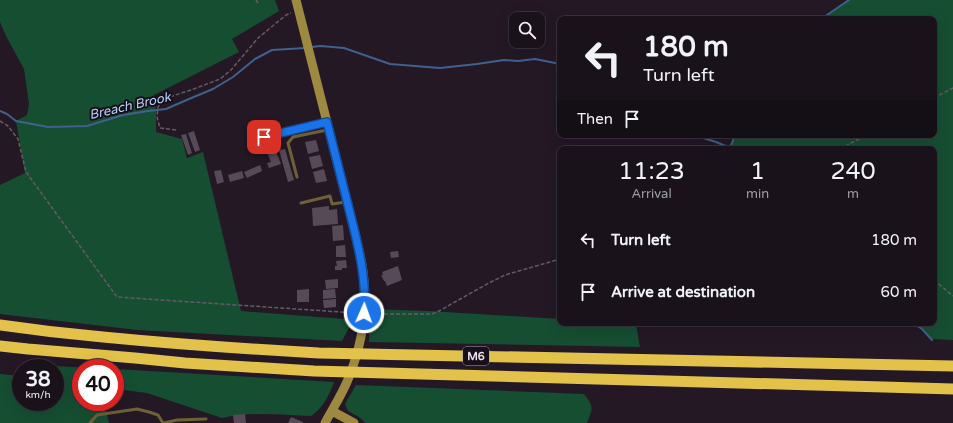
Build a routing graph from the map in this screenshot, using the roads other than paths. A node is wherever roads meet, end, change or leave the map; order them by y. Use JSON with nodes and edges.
{"nodes":[{"id":1,"x":296,"y":0,"type":"edge"},
{"id":2,"x":328,"y":126,"type":"junction"},
{"id":3,"x":264,"y":137,"type":"dead end"},
{"id":4,"x":297,"y":178,"type":"dead end"},
{"id":5,"x":348,"y":202,"type":"junction"},
{"id":6,"x":301,"y":203,"type":"dead end"},
{"id":7,"x":0,"y":325,"type":"edge"},
{"id":8,"x":0,"y":346,"type":"edge"},
{"id":9,"x":953,"y":366,"type":"edge"},
{"id":10,"x":953,"y":389,"type":"edge"},
{"id":11,"x":332,"y":411,"type":"junction"},
{"id":12,"x":206,"y":419,"type":"dead end"},
{"id":13,"x":90,"y":423,"type":"edge"},
{"id":14,"x":164,"y":423,"type":"edge"},
{"id":15,"x":324,"y":423,"type":"edge"},
{"id":16,"x":354,"y":423,"type":"edge"}],
"edges":[{"from":1,"to":2,"type":"street"},
{"from":2,"to":3,"type":"lane"},
{"from":2,"to":4,"type":"lane"},
{"from":2,"to":5,"type":"street"},
{"from":5,"to":6,"type":"lane"},
{"from":5,"to":11,"type":"street"},
{"from":7,"to":9,"type":"highway","number":"M6"},
{"from":8,"to":10,"type":"highway","number":"M6"},
{"from":11,"to":15,"type":"street"},
{"from":11,"to":16,"type":"street"},
{"from":12,"to":14,"type":"lane"},
{"from":13,"to":14,"type":"lane"}]}
